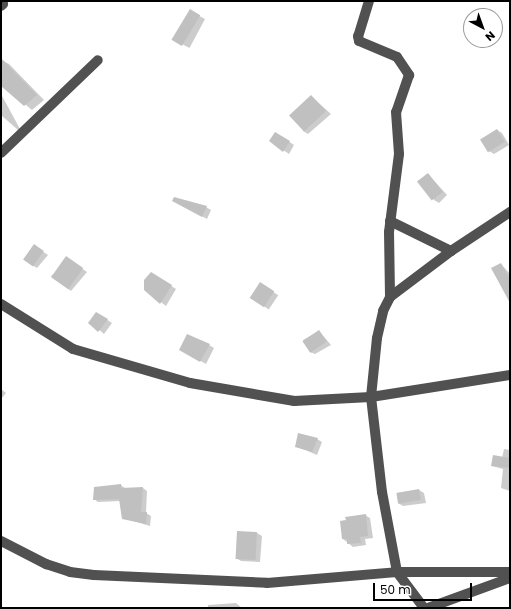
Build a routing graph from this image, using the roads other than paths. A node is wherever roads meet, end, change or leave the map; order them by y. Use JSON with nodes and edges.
{"nodes":[{"id":1,"x":369,"y":1,"type":"edge"},
{"id":2,"x":98,"y":60,"type":"dead end"},
{"id":3,"x":1,"y":153,"type":"edge"},
{"id":4,"x":510,"y":212,"type":"edge"},
{"id":5,"x":390,"y":221,"type":"junction"},
{"id":6,"x":451,"y":251,"type":"junction"},
{"id":7,"x":390,"y":297,"type":"junction"},
{"id":8,"x":1,"y":304,"type":"edge"},
{"id":9,"x":510,"y":375,"type":"edge"},
{"id":10,"x":371,"y":397,"type":"junction"},
{"id":11,"x":1,"y":541,"type":"edge"},
{"id":12,"x":397,"y":572,"type":"junction"},
{"id":13,"x":510,"y":572,"type":"edge"},
{"id":14,"x":510,"y":578,"type":"edge"},
{"id":15,"x":424,"y":608,"type":"edge"},
{"id":16,"x":428,"y":608,"type":"edge"}],
"edges":[{"from":1,"to":5,"type":"street"},
{"from":2,"to":3,"type":"street"},
{"from":4,"to":6,"type":"street"},
{"from":5,"to":6,"type":"street"},
{"from":5,"to":7,"type":"street"},
{"from":6,"to":7,"type":"street"},
{"from":7,"to":10,"type":"street"},
{"from":8,"to":10,"type":"street"},
{"from":9,"to":10,"type":"street"},
{"from":10,"to":12,"type":"street"},
{"from":11,"to":12,"type":"street"},
{"from":12,"to":13,"type":"street"},
{"from":12,"to":15,"type":"street"},
{"from":14,"to":16,"type":"street"}]}
